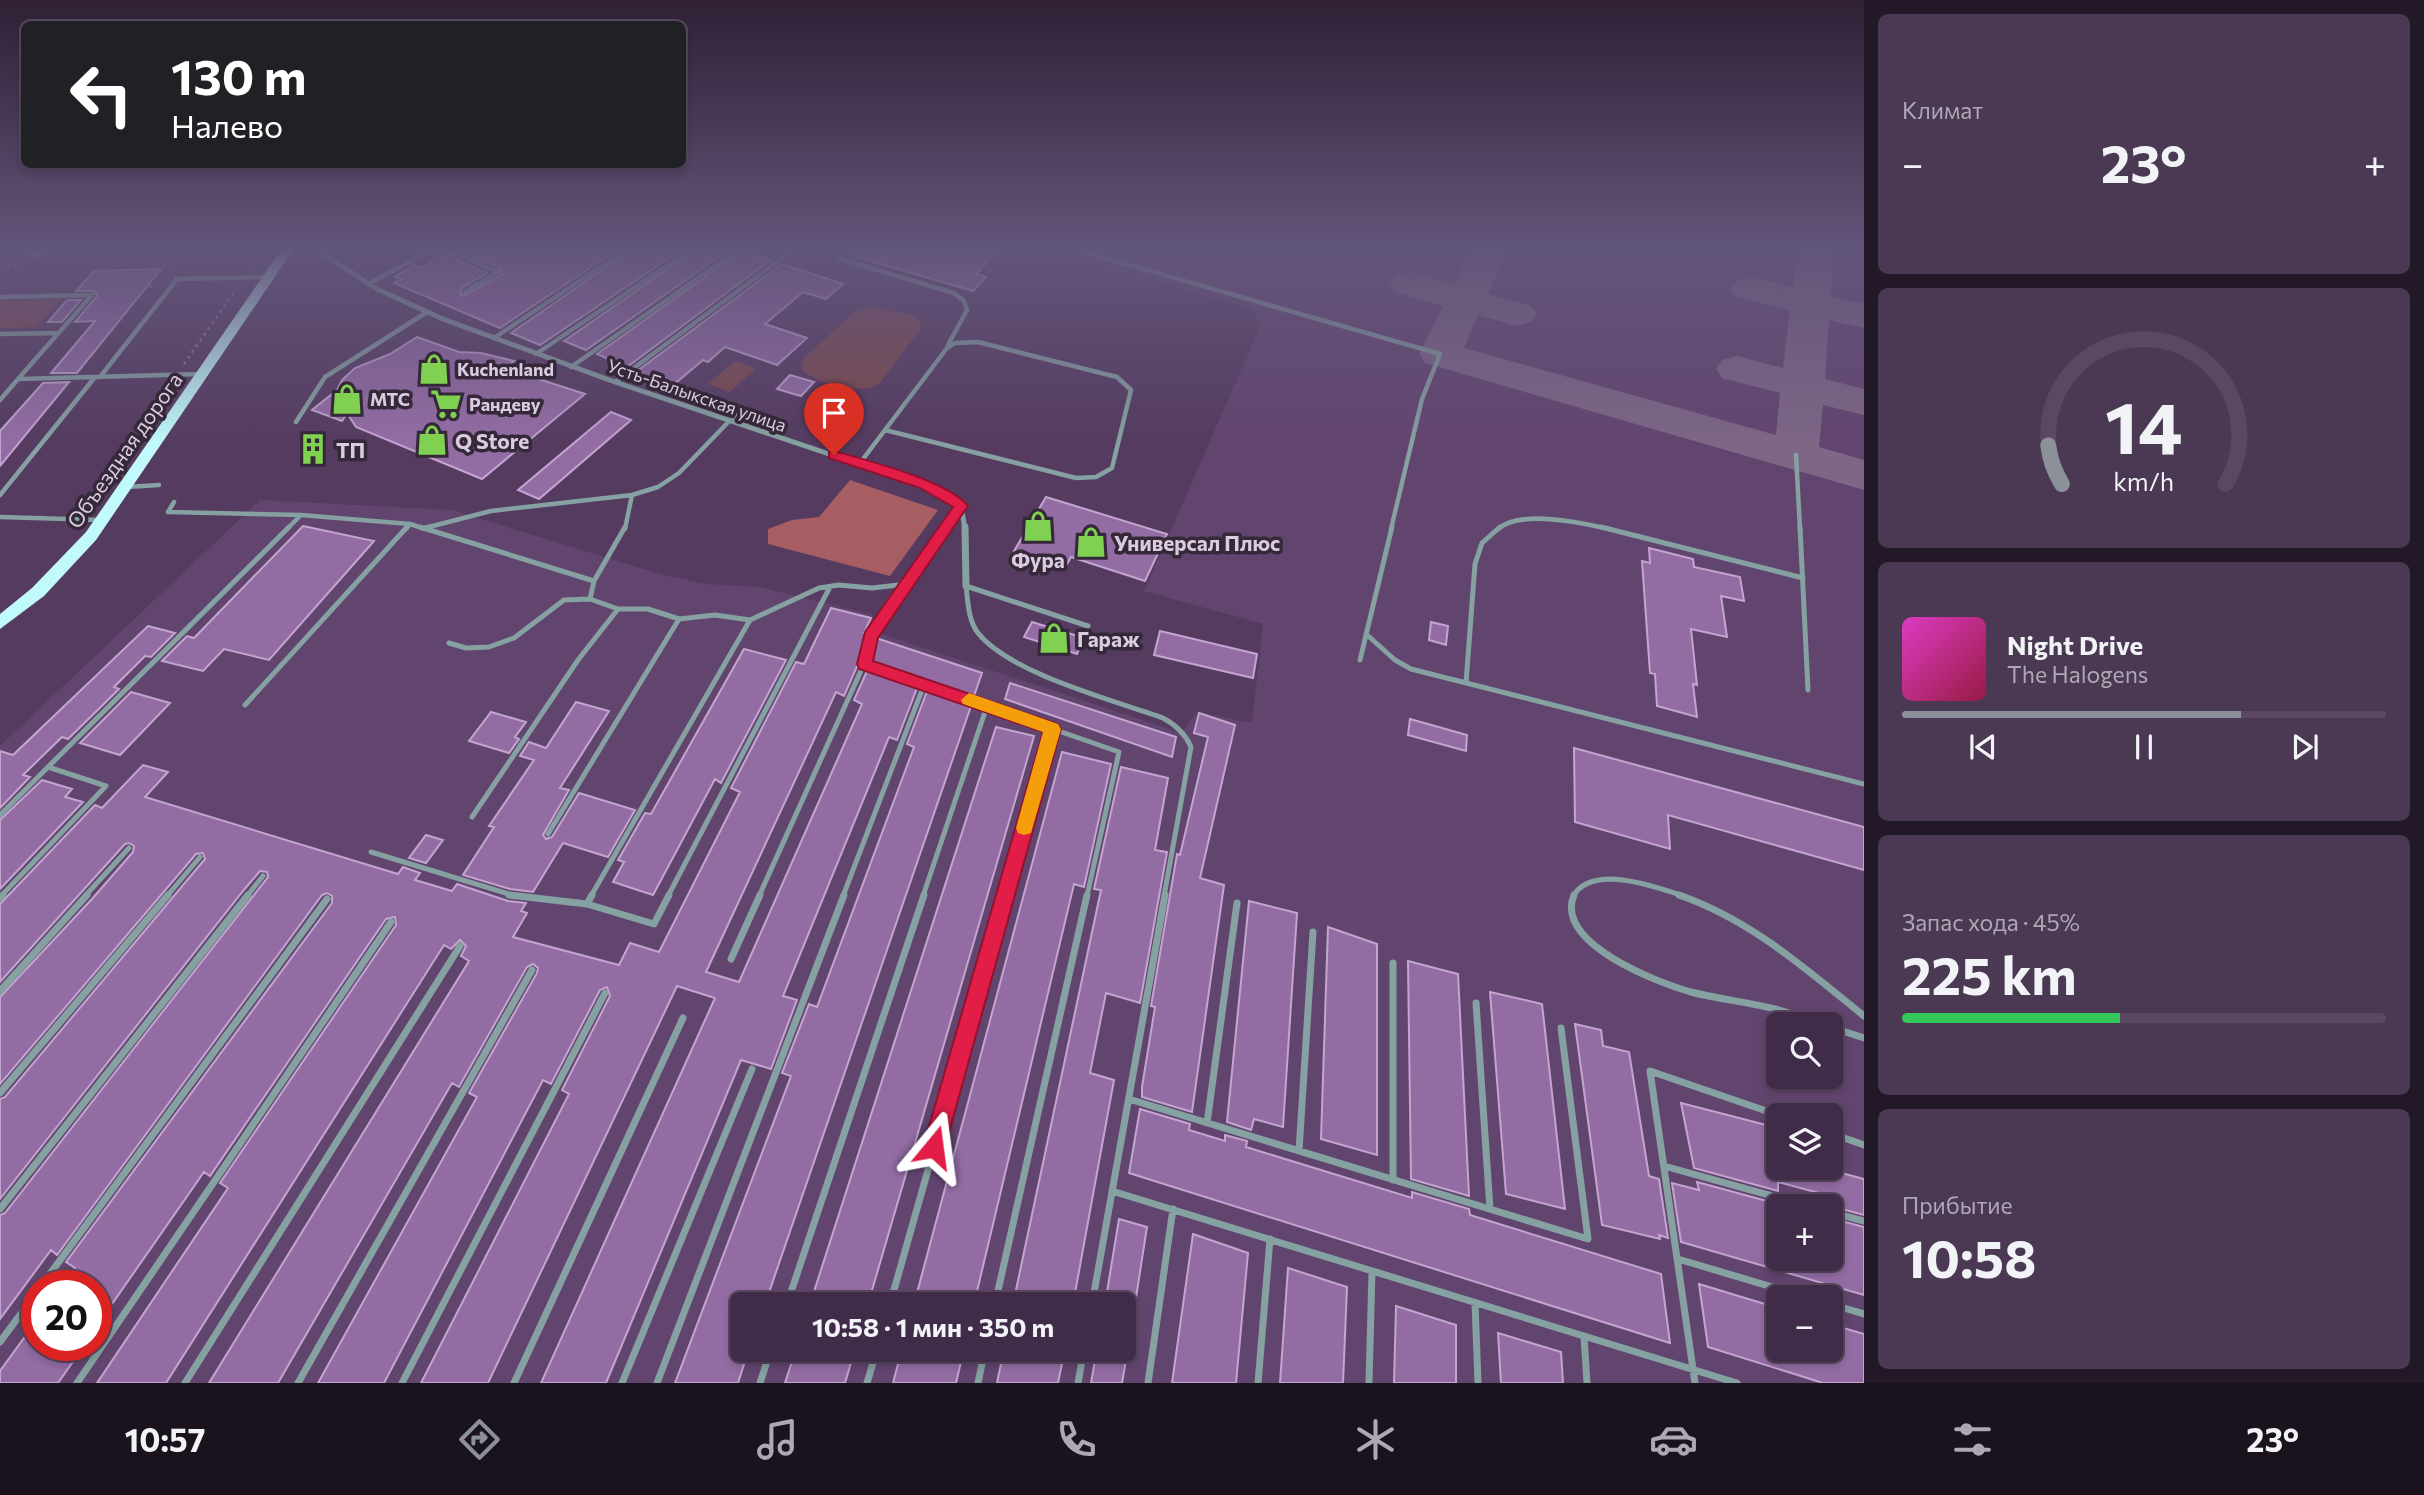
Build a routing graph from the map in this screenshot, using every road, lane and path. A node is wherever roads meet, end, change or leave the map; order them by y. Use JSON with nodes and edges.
{"nodes":[{"id":1,"x":75,"y":315,"type":"edge"},
{"id":2,"x":148,"y":315,"type":"edge"},
{"id":3,"x":218,"y":315,"type":"edge"},
{"id":4,"x":244,"y":315,"type":"edge"},
{"id":5,"x":423,"y":315,"type":"edge"},
{"id":6,"x":434,"y":315,"type":"edge"},
{"id":7,"x":529,"y":315,"type":"edge"},
{"id":8,"x":594,"y":315,"type":"edge"},
{"id":9,"x":645,"y":315,"type":"edge"},
{"id":10,"x":706,"y":315,"type":"edge"},
{"id":11,"x":965,"y":315,"type":"edge"},
{"id":12,"x":1302,"y":315,"type":"edge"},
{"id":13,"x":58,"y":333,"type":"junction"},
{"id":14,"x":0,"y":334,"type":"edge"},
{"id":15,"x":494,"y":338,"type":"junction"},
{"id":16,"x":947,"y":348,"type":"junction"},
{"id":17,"x":536,"y":354,"type":"junction"},
{"id":18,"x":570,"y":367,"type":"junction"},
{"id":19,"x":177,"y":374,"type":"junction"},
{"id":20,"x":204,"y":374,"type":"junction"},
{"id":21,"x":97,"y":377,"type":"junction"},
{"id":22,"x":18,"y":379,"type":"junction"},
{"id":23,"x":615,"y":382,"type":"junction"},
{"id":24,"x":0,"y":400,"type":"edge"},
{"id":25,"x":739,"y":411,"type":"dead end"},
{"id":26,"x":729,"y":421,"type":"junction"},
{"id":27,"x":296,"y":422,"type":"dead end"},
{"id":28,"x":885,"y":430,"type":"junction"},
{"id":29,"x":1796,"y":455,"type":"dead end"},
{"id":30,"x":860,"y":463,"type":"junction"},
{"id":31,"x":159,"y":485,"type":"dead end"},
{"id":32,"x":127,"y":487,"type":"junction"},
{"id":33,"x":0,"y":495,"type":"edge"},
{"id":34,"x":632,"y":495,"type":"junction"},
{"id":35,"x":174,"y":502,"type":"dead end"},
{"id":36,"x":961,"y":506,"type":"junction"},
{"id":37,"x":301,"y":515,"type":"junction"},
{"id":38,"x":0,"y":517,"type":"edge"},
{"id":39,"x":103,"y":520,"type":"junction"},
{"id":40,"x":410,"y":524,"type":"junction"},
{"id":41,"x":425,"y":528,"type":"junction"},
{"id":42,"x":1803,"y":578,"type":"junction"},
{"id":43,"x":594,"y":581,"type":"junction"},
{"id":44,"x":907,"y":584,"type":"junction"},
{"id":45,"x":966,"y":586,"type":"junction"},
{"id":46,"x":830,"y":587,"type":"junction"},
{"id":47,"x":590,"y":599,"type":"junction"},
{"id":48,"x":618,"y":609,"type":"junction"},
{"id":49,"x":679,"y":618,"type":"junction"},
{"id":50,"x":750,"y":620,"type":"junction"},
{"id":51,"x":0,"y":623,"type":"edge"},
{"id":52,"x":1088,"y":626,"type":"dead end"},
{"id":53,"x":1366,"y":634,"type":"junction"},
{"id":54,"x":449,"y":643,"type":"dead end"},
{"id":55,"x":1360,"y":660,"type":"dead end"},
{"id":56,"x":864,"y":664,"type":"junction"},
{"id":57,"x":1466,"y":683,"type":"junction"},
{"id":58,"x":925,"y":685,"type":"junction"},
{"id":59,"x":1808,"y":690,"type":"dead end"},
{"id":60,"x":245,"y":705,"type":"dead end"},
{"id":61,"x":987,"y":706,"type":"junction"},
{"id":62,"x":1052,"y":729,"type":"junction"},
{"id":63,"x":48,"y":767,"type":"junction"},
{"id":64,"x":1864,"y":784,"type":"edge"},
{"id":65,"x":0,"y":815,"type":"edge"},
{"id":66,"x":472,"y":817,"type":"dead end"},
{"id":67,"x":548,"y":834,"type":"dead end"},
{"id":68,"x":129,"y":848,"type":"dead end"},
{"id":69,"x":371,"y":852,"type":"dead end"},
{"id":70,"x":200,"y":857,"type":"dead end"},
{"id":71,"x":263,"y":876,"type":"dead end"},
{"id":72,"x":0,"y":898,"type":"edge"},
{"id":73,"x":327,"y":899,"type":"dead end"},
{"id":74,"x":1237,"y":903,"type":"dead end"},
{"id":75,"x":587,"y":904,"type":"junction"},
{"id":76,"x":391,"y":922,"type":"dead end"},
{"id":77,"x":1312,"y":932,"type":"dead end"},
{"id":78,"x":460,"y":946,"type":"dead end"},
{"id":79,"x":731,"y":959,"type":"dead end"},
{"id":80,"x":1393,"y":963,"type":"dead end"},
{"id":81,"x":532,"y":970,"type":"dead end"},
{"id":82,"x":0,"y":991,"type":"edge"},
{"id":83,"x":605,"y":993,"type":"dead end"},
{"id":84,"x":1476,"y":1003,"type":"dead end"},
{"id":85,"x":1784,"y":1012,"type":"edge"},
{"id":86,"x":1864,"y":1016,"type":"edge"},
{"id":87,"x":683,"y":1018,"type":"dead end"},
{"id":88,"x":1562,"y":1028,"type":"dead end"},
{"id":89,"x":1843,"y":1031,"type":"edge"},
{"id":90,"x":1864,"y":1038,"type":"edge"},
{"id":91,"x":751,"y":1069,"type":"dead end"},
{"id":92,"x":0,"y":1093,"type":"edge"},
{"id":93,"x":1129,"y":1099,"type":"junction"},
{"id":94,"x":1766,"y":1111,"type":"edge"},
{"id":95,"x":1207,"y":1123,"type":"junction"},
{"id":96,"x":1843,"y":1138,"type":"edge"},
{"id":97,"x":1864,"y":1145,"type":"edge"},
{"id":98,"x":1299,"y":1151,"type":"junction"},
{"id":99,"x":1664,"y":1166,"type":"junction"},
{"id":100,"x":1393,"y":1180,"type":"junction"},
{"id":101,"x":1112,"y":1191,"type":"junction"},
{"id":102,"x":1766,"y":1194,"type":"edge"},
{"id":103,"x":0,"y":1209,"type":"edge"},
{"id":104,"x":1173,"y":1209,"type":"junction"},
{"id":105,"x":1490,"y":1209,"type":"junction"},
{"id":106,"x":1843,"y":1216,"type":"edge"},
{"id":107,"x":1864,"y":1222,"type":"edge"},
{"id":108,"x":1270,"y":1239,"type":"junction"},
{"id":109,"x":1678,"y":1259,"type":"junction"},
{"id":110,"x":53,"y":1270,"type":"edge"},
{"id":111,"x":1373,"y":1270,"type":"junction"},
{"id":112,"x":1766,"y":1285,"type":"edge"},
{"id":113,"x":791,"y":1292,"type":"edge"},
{"id":114,"x":893,"y":1292,"type":"edge"},
{"id":115,"x":998,"y":1292,"type":"edge"},
{"id":116,"x":1094,"y":1292,"type":"edge"},
{"id":117,"x":1475,"y":1303,"type":"junction"},
{"id":118,"x":1843,"y":1308,"type":"edge"},
{"id":119,"x":21,"y":1314,"type":"edge"},
{"id":120,"x":1864,"y":1314,"type":"edge"},
{"id":121,"x":1584,"y":1336,"type":"junction"},
{"id":122,"x":0,"y":1342,"type":"edge"},
{"id":123,"x":767,"y":1362,"type":"edge"},
{"id":124,"x":873,"y":1362,"type":"edge"},
{"id":125,"x":982,"y":1362,"type":"edge"},
{"id":126,"x":1082,"y":1362,"type":"edge"},
{"id":127,"x":1694,"y":1370,"type":"junction"},
{"id":128,"x":77,"y":1383,"type":"edge"},
{"id":129,"x":185,"y":1383,"type":"edge"},
{"id":130,"x":298,"y":1383,"type":"edge"},
{"id":131,"x":402,"y":1383,"type":"edge"},
{"id":132,"x":514,"y":1383,"type":"edge"},
{"id":133,"x":622,"y":1383,"type":"edge"},
{"id":134,"x":657,"y":1383,"type":"edge"},
{"id":135,"x":760,"y":1383,"type":"edge"},
{"id":136,"x":867,"y":1383,"type":"edge"},
{"id":137,"x":978,"y":1383,"type":"edge"},
{"id":138,"x":1078,"y":1383,"type":"edge"},
{"id":139,"x":1148,"y":1383,"type":"edge"},
{"id":140,"x":1258,"y":1383,"type":"edge"},
{"id":141,"x":1369,"y":1383,"type":"edge"},
{"id":142,"x":1478,"y":1383,"type":"edge"},
{"id":143,"x":1587,"y":1383,"type":"edge"},
{"id":144,"x":1695,"y":1383,"type":"edge"},
{"id":145,"x":1737,"y":1383,"type":"edge"}],
"edges":[{"from":1,"to":13,"type":"lane"},
{"from":2,"to":21,"type":"lane"},
{"from":3,"to":19,"type":"path"},
{"from":4,"to":20,"type":"main road","name":"Объездная дорога"},
{"from":5,"to":27,"type":"lane"},
{"from":6,"to":15,"type":"street","name":"Усть-Балыкская улица"},
{"from":7,"to":15,"type":"lane"},
{"from":8,"to":17,"type":"lane"},
{"from":9,"to":18,"type":"lane"},
{"from":10,"to":23,"type":"lane"},
{"from":11,"to":16,"type":"lane"},
{"from":12,"to":53,"type":"lane"},
{"from":13,"to":14,"type":"lane"},
{"from":13,"to":22,"type":"lane"},
{"from":15,"to":17,"type":"street","name":"Усть-Балыкская улица"},
{"from":16,"to":28,"type":"lane"},
{"from":16,"to":28,"type":"lane"},
{"from":17,"to":18,"type":"street","name":"Усть-Балыкская улица"},
{"from":18,"to":23,"type":"street","name":"Усть-Балыкская улица"},
{"from":19,"to":20,"type":"lane"},
{"from":19,"to":21,"type":"lane"},
{"from":20,"to":32,"type":"main road","name":"Объездная дорога"},
{"from":21,"to":22,"type":"lane"},
{"from":21,"to":33,"type":"lane"},
{"from":22,"to":24,"type":"lane"},
{"from":23,"to":26,"type":"street","name":"Усть-Балыкская улица"},
{"from":25,"to":26,"type":"lane"},
{"from":26,"to":30,"type":"street","name":"Усть-Балыкская улица"},
{"from":26,"to":34,"type":"lane"},
{"from":28,"to":30,"type":"lane"},
{"from":29,"to":42,"type":"lane"},
{"from":30,"to":36,"type":"street","name":"Усть-Балыкская улица"},
{"from":31,"to":32,"type":"lane"},
{"from":32,"to":39,"type":"main road","name":"Объездная дорога"},
{"from":34,"to":41,"type":"lane"},
{"from":34,"to":43,"type":"lane"},
{"from":35,"to":37,"type":"lane"},
{"from":36,"to":44,"type":"lane"},
{"from":36,"to":45,"type":"street"},
{"from":37,"to":40,"type":"lane"},
{"from":37,"to":63,"type":"lane"},
{"from":38,"to":39,"type":"lane"},
{"from":39,"to":51,"type":"main road","name":"Объездная дорога"},
{"from":40,"to":41,"type":"lane"},
{"from":40,"to":60,"type":"lane"},
{"from":41,"to":43,"type":"lane"},
{"from":42,"to":57,"type":"lane"},
{"from":42,"to":59,"type":"lane"},
{"from":43,"to":47,"type":"lane"},
{"from":44,"to":46,"type":"lane"},
{"from":44,"to":56,"type":"lane"},
{"from":45,"to":52,"type":"lane"},
{"from":45,"to":93,"type":"lane"},
{"from":46,"to":50,"type":"lane"},
{"from":46,"to":75,"type":"lane"},
{"from":47,"to":48,"type":"lane"},
{"from":47,"to":54,"type":"lane"},
{"from":48,"to":49,"type":"lane"},
{"from":48,"to":66,"type":"lane"},
{"from":49,"to":50,"type":"lane"},
{"from":49,"to":67,"type":"lane"},
{"from":50,"to":75,"type":"lane"},
{"from":53,"to":55,"type":"lane"},
{"from":53,"to":57,"type":"lane"},
{"from":56,"to":58,"type":"lane"},
{"from":56,"to":79,"type":"lane"},
{"from":57,"to":64,"type":"lane"},
{"from":58,"to":61,"type":"lane"},
{"from":58,"to":134,"type":"lane"},
{"from":61,"to":62,"type":"lane"},
{"from":61,"to":113,"type":"lane"},
{"from":62,"to":114,"type":"lane"},
{"from":62,"to":115,"type":"lane"},
{"from":63,"to":65,"type":"lane"},
{"from":63,"to":72,"type":"lane"},
{"from":68,"to":82,"type":"lane"},
{"from":69,"to":75,"type":"lane"},
{"from":70,"to":92,"type":"lane"},
{"from":71,"to":103,"type":"lane"},
{"from":73,"to":110,"type":"lane"},
{"from":74,"to":95,"type":"lane"},
{"from":76,"to":128,"type":"lane"},
{"from":77,"to":98,"type":"lane"},
{"from":78,"to":129,"type":"lane"},
{"from":80,"to":100,"type":"lane"},
{"from":81,"to":130,"type":"lane"},
{"from":83,"to":131,"type":"lane"},
{"from":84,"to":105,"type":"lane"},
{"from":85,"to":86,"type":"lane"},
{"from":87,"to":132,"type":"lane"},
{"from":88,"to":105,"type":"lane"},
{"from":89,"to":90,"type":"lane"},
{"from":91,"to":133,"type":"lane"},
{"from":93,"to":95,"type":"lane"},
{"from":93,"to":101,"type":"lane"},
{"from":94,"to":99,"type":"lane"},
{"from":95,"to":98,"type":"lane"},
{"from":96,"to":97,"type":"lane"},
{"from":98,"to":100,"type":"lane"},
{"from":99,"to":102,"type":"lane"},
{"from":99,"to":109,"type":"lane"},
{"from":100,"to":105,"type":"lane"},
{"from":101,"to":104,"type":"lane"},
{"from":101,"to":116,"type":"lane"},
{"from":104,"to":108,"type":"lane"},
{"from":104,"to":139,"type":"lane"},
{"from":106,"to":107,"type":"lane"},
{"from":108,"to":111,"type":"lane"},
{"from":108,"to":140,"type":"lane"},
{"from":109,"to":112,"type":"lane"},
{"from":109,"to":127,"type":"lane"},
{"from":111,"to":117,"type":"lane"},
{"from":111,"to":141,"type":"lane"},
{"from":117,"to":121,"type":"lane"},
{"from":117,"to":142,"type":"lane"},
{"from":118,"to":120,"type":"lane"},
{"from":119,"to":122,"type":"lane"},
{"from":121,"to":127,"type":"lane"},
{"from":121,"to":143,"type":"lane"},
{"from":123,"to":135,"type":"lane"},
{"from":124,"to":136,"type":"lane"},
{"from":125,"to":137,"type":"lane"},
{"from":126,"to":138,"type":"lane"},
{"from":127,"to":144,"type":"lane"},
{"from":127,"to":145,"type":"lane"}]}
